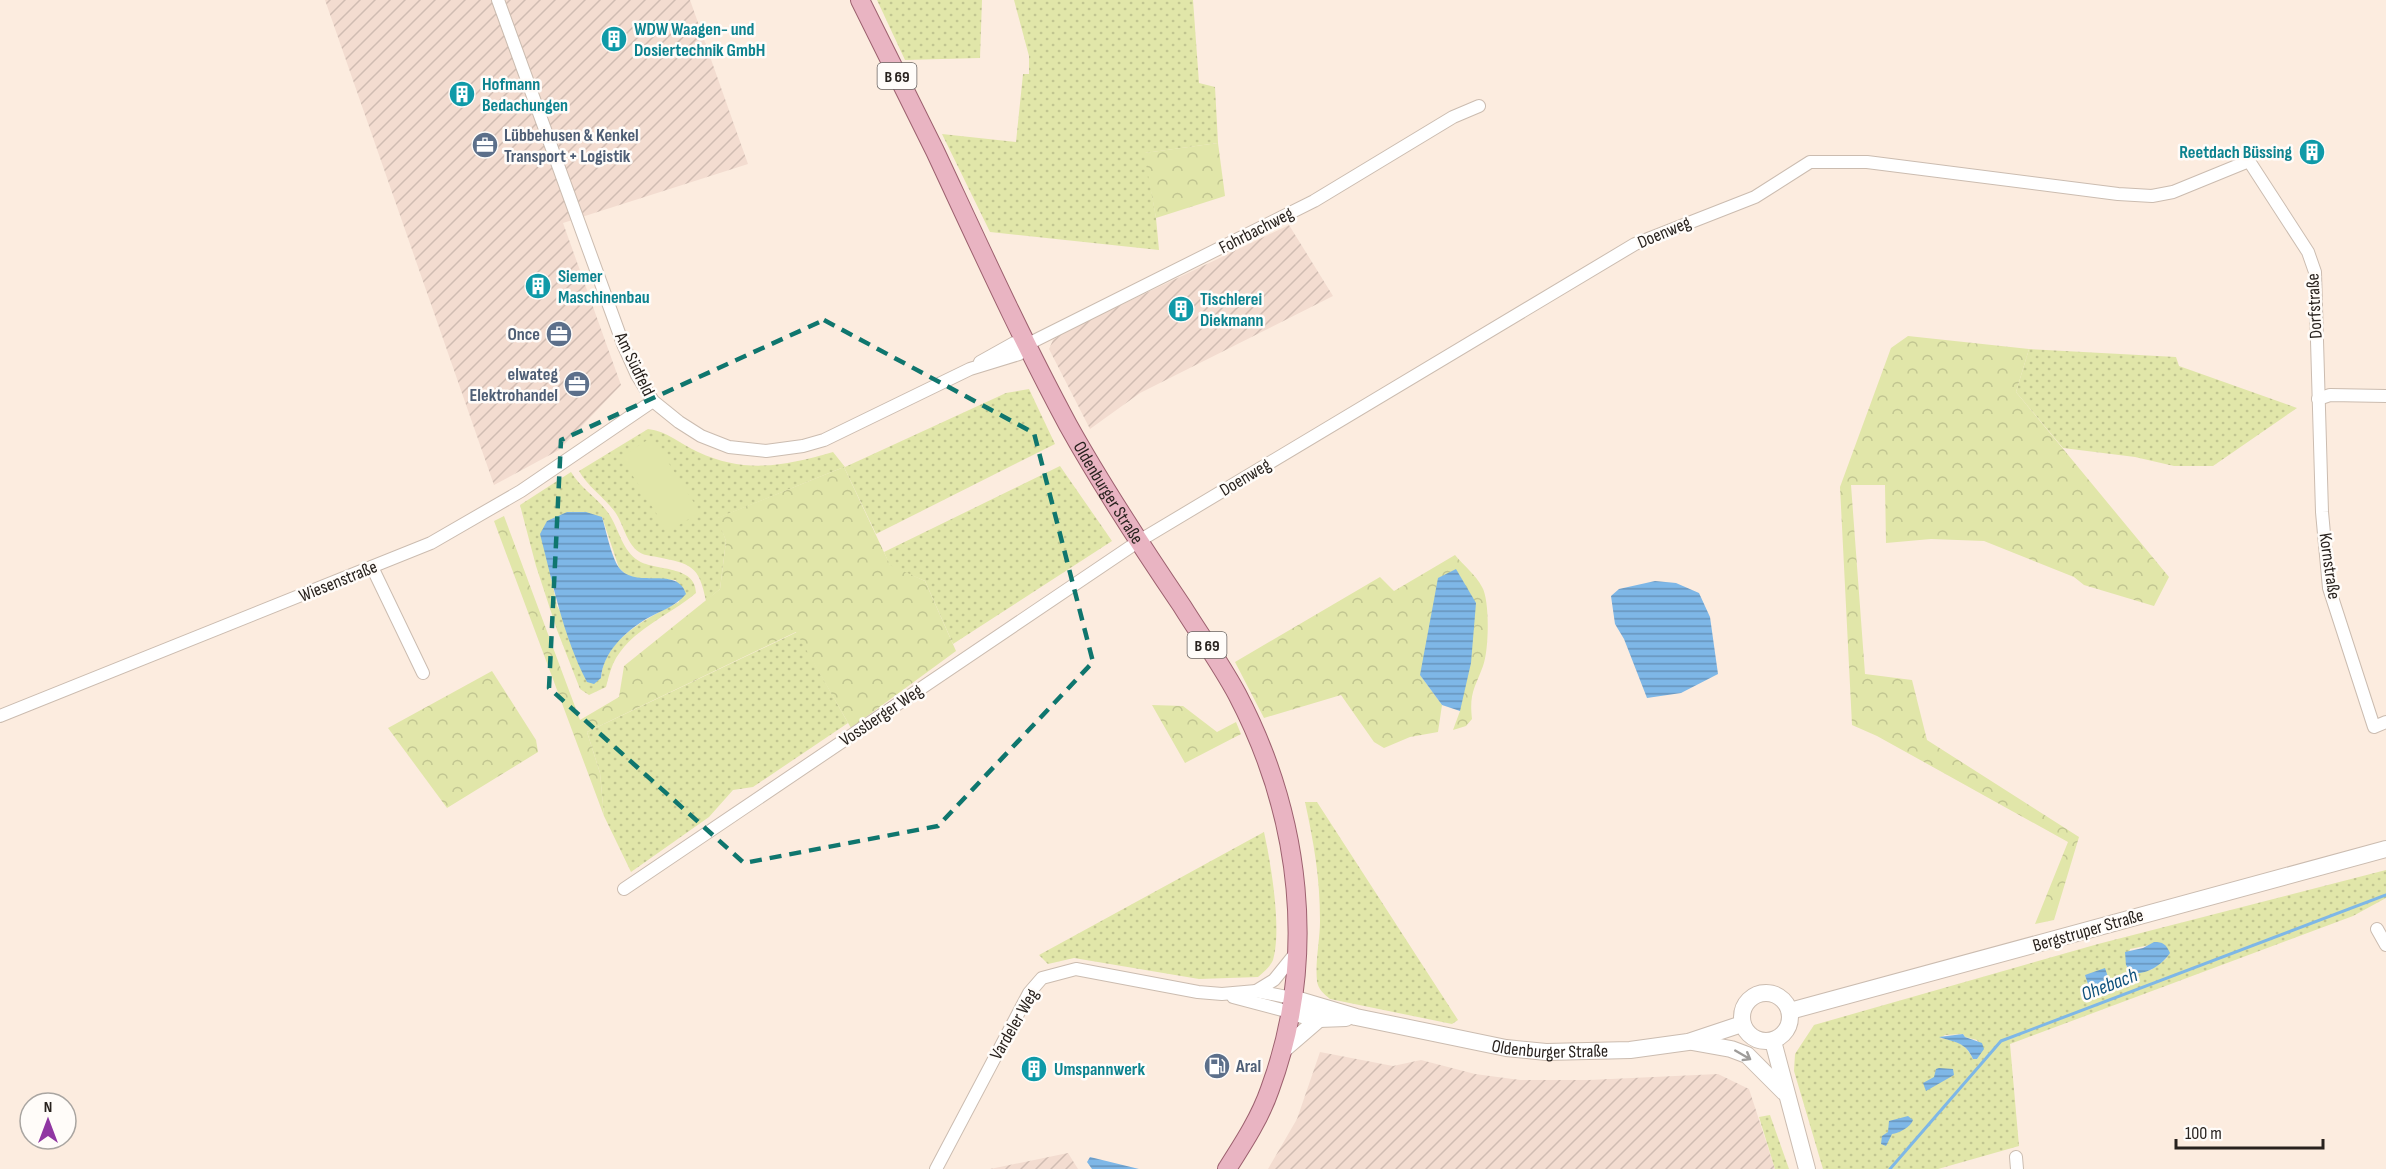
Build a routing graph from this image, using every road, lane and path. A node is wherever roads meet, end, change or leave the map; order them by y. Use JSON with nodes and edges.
{"nodes":[{"id":1,"x":498,"y":0,"type":"edge"},
{"id":2,"x":860,"y":0,"type":"edge"},
{"id":3,"x":1479,"y":106,"type":"dead end"},
{"id":4,"x":2249,"y":161,"type":"joint"},
{"id":5,"x":1028,"y":344,"type":"junction"},
{"id":6,"x":2386,"y":396,"type":"edge"},
{"id":7,"x":2318,"y":399,"type":"junction"},
{"id":8,"x":653,"y":401,"type":"junction"},
{"id":9,"x":1139,"y":541,"type":"junction"},
{"id":10,"x":372,"y":567,"type":"junction"},
{"id":11,"x":423,"y":673,"type":"dead end"},
{"id":12,"x":0,"y":716,"type":"edge"},
{"id":13,"x":2386,"y":722,"type":"edge"},
{"id":14,"x":2386,"y":849,"type":"edge"},
{"id":15,"x":624,"y":889,"type":"dead end"},
{"id":16,"x":2378,"y":929,"type":"dead end"},
{"id":17,"x":2386,"y":945,"type":"edge"},
{"id":18,"x":1296,"y":953,"type":"junction"},
{"id":19,"x":1256,"y":992,"type":"junction"},
{"id":20,"x":1222,"y":994,"type":"junction"},
{"id":21,"x":1291,"y":1005,"type":"junction"},
{"id":22,"x":1790,"y":1011,"type":"junction"},
{"id":23,"x":1356,"y":1017,"type":"junction"},
{"id":24,"x":1319,"y":1019,"type":"junction"},
{"id":25,"x":1742,"y":1024,"type":"junction"},
{"id":26,"x":1773,"y":1041,"type":"junction"},
{"id":27,"x":1689,"y":1042,"type":"junction"},
{"id":28,"x":1282,"y":1050,"type":"junction"},
{"id":29,"x":1785,"y":1093,"type":"junction"},
{"id":30,"x":936,"y":1169,"type":"edge"},
{"id":31,"x":1227,"y":1169,"type":"edge"},
{"id":32,"x":1807,"y":1169,"type":"edge"}],
"edges":[{"from":1,"to":8,"type":"street","name":"Am Südfeld"},
{"from":2,"to":5,"type":"main road","name":"Oldenburger Straße","number":"B 69"},
{"from":3,"to":5,"type":"street","name":"Fohrbachweg"},
{"from":4,"to":7,"type":"street","name":"Dorfstraße"},
{"from":4,"to":9,"type":"street","name":"Doenweg"},
{"from":5,"to":8,"type":"street","name":"Am Südfeld"},
{"from":5,"to":9,"type":"main road","name":"Oldenburger Straße","number":"B 69"},
{"from":6,"to":7,"type":"street"},
{"from":7,"to":13,"type":"street","name":"Kornstraße"},
{"from":8,"to":10,"type":"street","name":"Wiesenstraße"},
{"from":9,"to":15,"type":"street","name":"Vossberger Weg"},
{"from":9,"to":18,"type":"main road","name":"Oldenburger Straße","number":"B 69"},
{"from":10,"to":11,"type":"street"},
{"from":10,"to":12,"type":"street","name":"Wiesenstraße"},
{"from":14,"to":22,"type":"main road","name":"Bergstruper Straße"},
{"from":16,"to":17,"type":"street"},
{"from":18,"to":19,"type":"street"},
{"from":18,"to":21,"type":"main road","name":"Oldenburger Straße","number":"B 69"},
{"from":19,"to":20,"type":"street","name":"Vardeler Weg"},
{"from":19,"to":21,"type":"street","name":"Vardeler Weg"},
{"from":20,"to":21,"type":"street","name":"Vardeler Weg"},
{"from":20,"to":30,"type":"street","name":"Vardeler Weg"},
{"from":21,"to":23,"type":"main road","name":"Oldenburger Straße"},
{"from":21,"to":24,"type":"main road","name":"Oldenburger Straße"},
{"from":21,"to":28,"type":"main road","number":"B 69"},
{"from":22,"to":25,"type":"main road"},
{"from":22,"to":26,"type":"main road"},
{"from":23,"to":24,"type":"main road","name":"Oldenburger Straße"},
{"from":23,"to":27,"type":"main road","name":"Oldenburger Straße"},
{"from":24,"to":28,"type":"main road"},
{"from":25,"to":26,"type":"main road"},
{"from":25,"to":27,"type":"main road","name":"Oldenburger Straße"},
{"from":26,"to":29,"type":"main road"},
{"from":27,"to":29,"type":"main road","one_way":true},
{"from":28,"to":31,"type":"main road","number":"B 69"},
{"from":29,"to":32,"type":"main road"}]}
